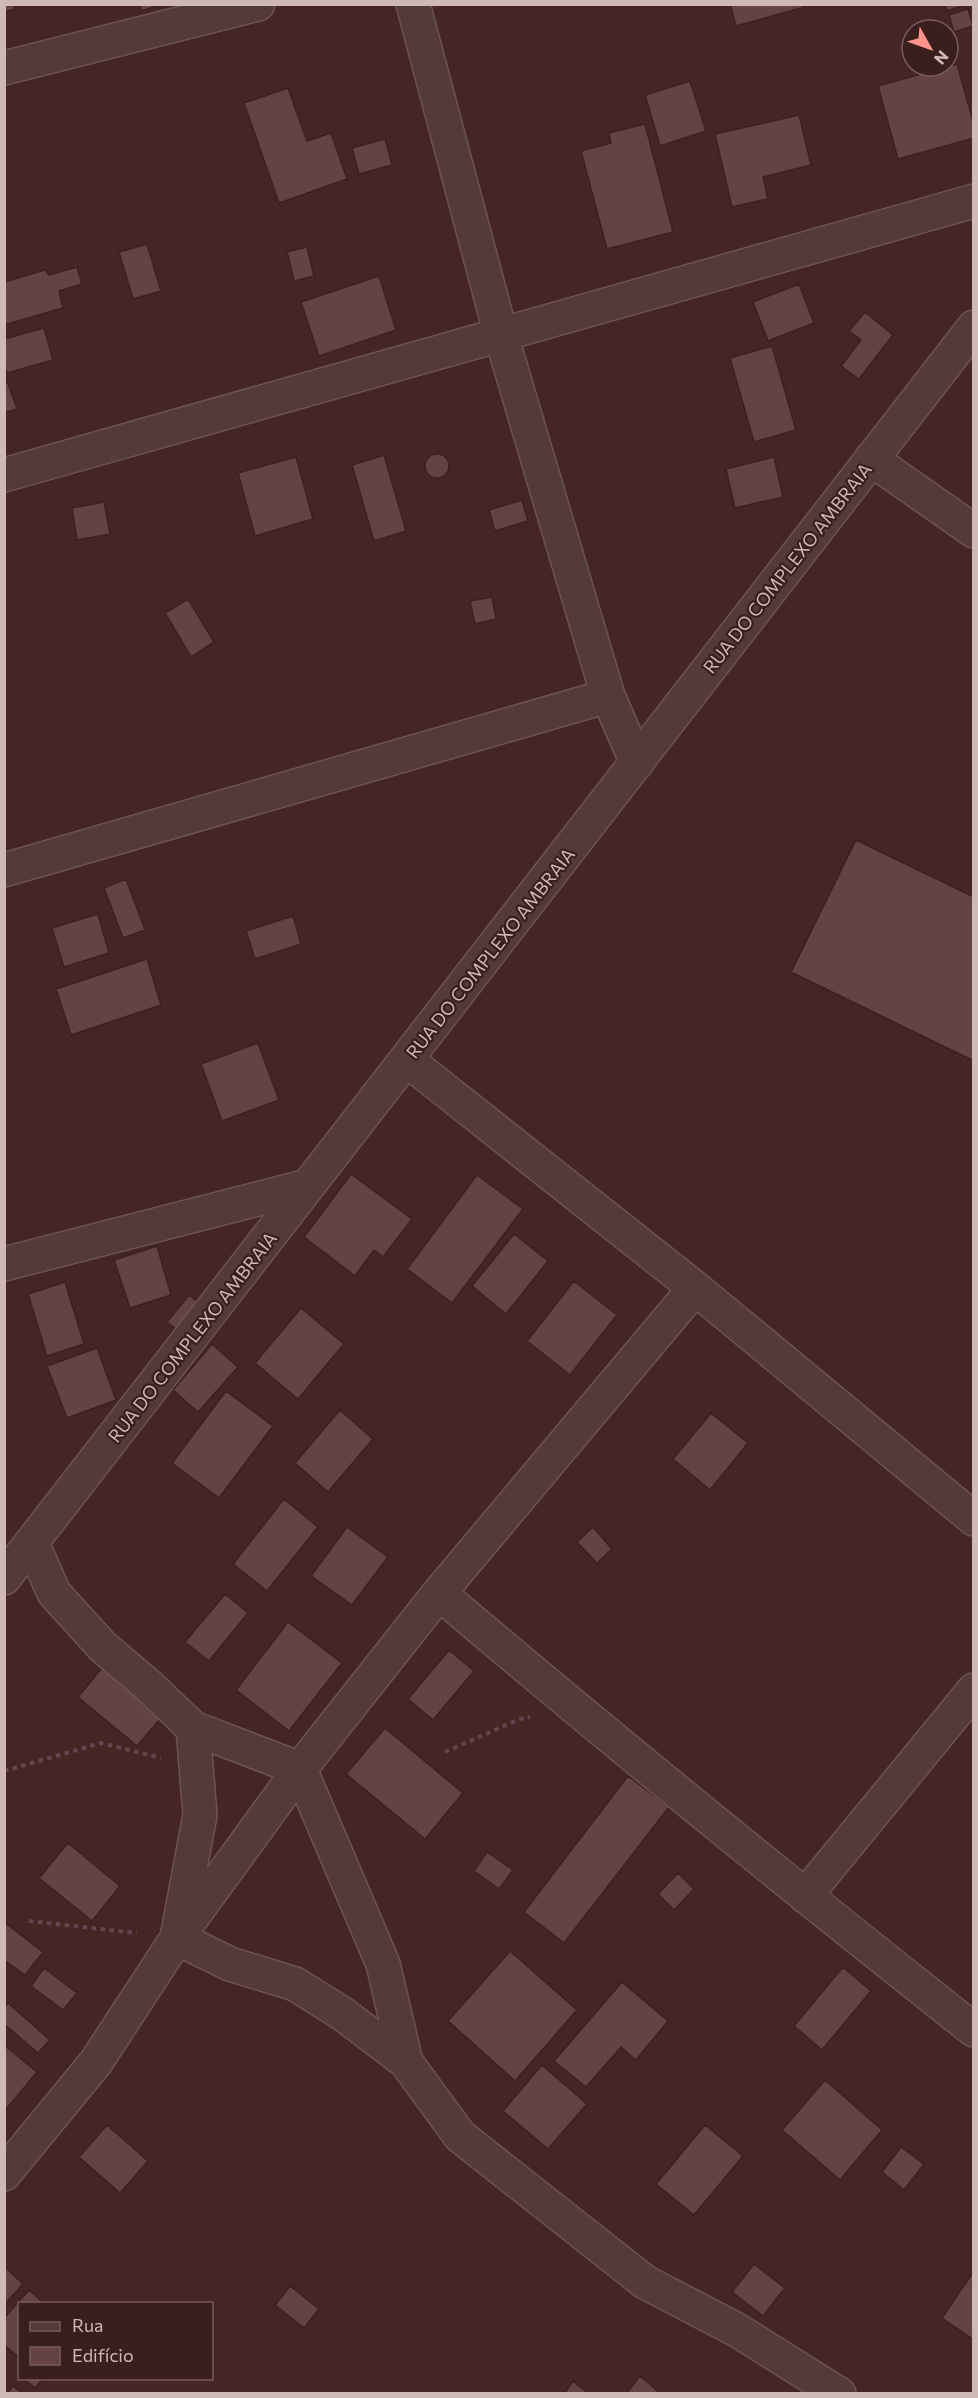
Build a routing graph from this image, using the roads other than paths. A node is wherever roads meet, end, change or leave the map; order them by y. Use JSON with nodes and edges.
{"nodes":[{"id":1,"x":258,"y":4,"type":"edge"},
{"id":2,"x":413,"y":4,"type":"edge"},
{"id":3,"x":4,"y":68,"type":"edge"},
{"id":4,"x":974,"y":201,"type":"edge"},
{"id":5,"x":974,"y":327,"type":"edge"},
{"id":6,"x":501,"y":335,"type":"junction"},
{"id":7,"x":871,"y":459,"type":"junction"},
{"id":8,"x":4,"y":476,"type":"edge"},
{"id":9,"x":974,"y":531,"type":"edge"},
{"id":10,"x":608,"y":696,"type":"junction"},
{"id":11,"x":637,"y":763,"type":"junction"},
{"id":12,"x":4,"y":870,"type":"edge"},
{"id":13,"x":407,"y":1060,"type":"junction"},
{"id":14,"x":308,"y":1186,"type":"junction"},
{"id":15,"x":4,"y":1264,"type":"edge"},
{"id":16,"x":694,"y":1288,"type":"junction"},
{"id":17,"x":974,"y":1520,"type":"edge"},
{"id":18,"x":32,"y":1543,"type":"junction"},
{"id":19,"x":4,"y":1578,"type":"edge"},
{"id":20,"x":439,"y":1593,"type":"junction"},
{"id":21,"x":974,"y":1690,"type":"edge"},
{"id":22,"x":193,"y":1728,"type":"junction"},
{"id":23,"x":300,"y":1769,"type":"junction"},
{"id":24,"x":805,"y":1896,"type":"junction"},
{"id":25,"x":177,"y":1938,"type":"junction"},
{"id":26,"x":974,"y":2030,"type":"edge"},
{"id":27,"x":406,"y":2062,"type":"junction"},
{"id":28,"x":4,"y":2174,"type":"edge"},
{"id":29,"x":840,"y":2394,"type":"edge"}],
"edges":[{"from":1,"to":3,"type":"street"},
{"from":2,"to":6,"type":"street"},
{"from":4,"to":6,"type":"street"},
{"from":5,"to":7,"type":"street","name":"RUA DO COMPLEXO AMBRAIA"},
{"from":6,"to":8,"type":"street"},
{"from":6,"to":10,"type":"street"},
{"from":7,"to":9,"type":"street"},
{"from":7,"to":11,"type":"street","name":"RUA DO COMPLEXO AMBRAIA"},
{"from":10,"to":11,"type":"street"},
{"from":10,"to":12,"type":"street"},
{"from":11,"to":13,"type":"street","name":"RUA DO COMPLEXO AMBRAIA"},
{"from":13,"to":14,"type":"street","name":"RUA DO COMPLEXO AMBRAIA"},
{"from":13,"to":16,"type":"street"},
{"from":14,"to":15,"type":"street"},
{"from":14,"to":18,"type":"street","name":"RUA DO COMPLEXO AMBRAIA"},
{"from":16,"to":17,"type":"street"},
{"from":16,"to":20,"type":"street"},
{"from":18,"to":19,"type":"street","name":"RUA DO COMPLEXO AMBRAIA"},
{"from":18,"to":22,"type":"street"},
{"from":20,"to":23,"type":"street"},
{"from":20,"to":24,"type":"street"},
{"from":21,"to":24,"type":"street"},
{"from":22,"to":23,"type":"street"},
{"from":22,"to":25,"type":"street"},
{"from":23,"to":25,"type":"street"},
{"from":23,"to":27,"type":"street"},
{"from":24,"to":26,"type":"street"},
{"from":25,"to":27,"type":"street"},
{"from":25,"to":28,"type":"street"},
{"from":27,"to":29,"type":"street"}]}
